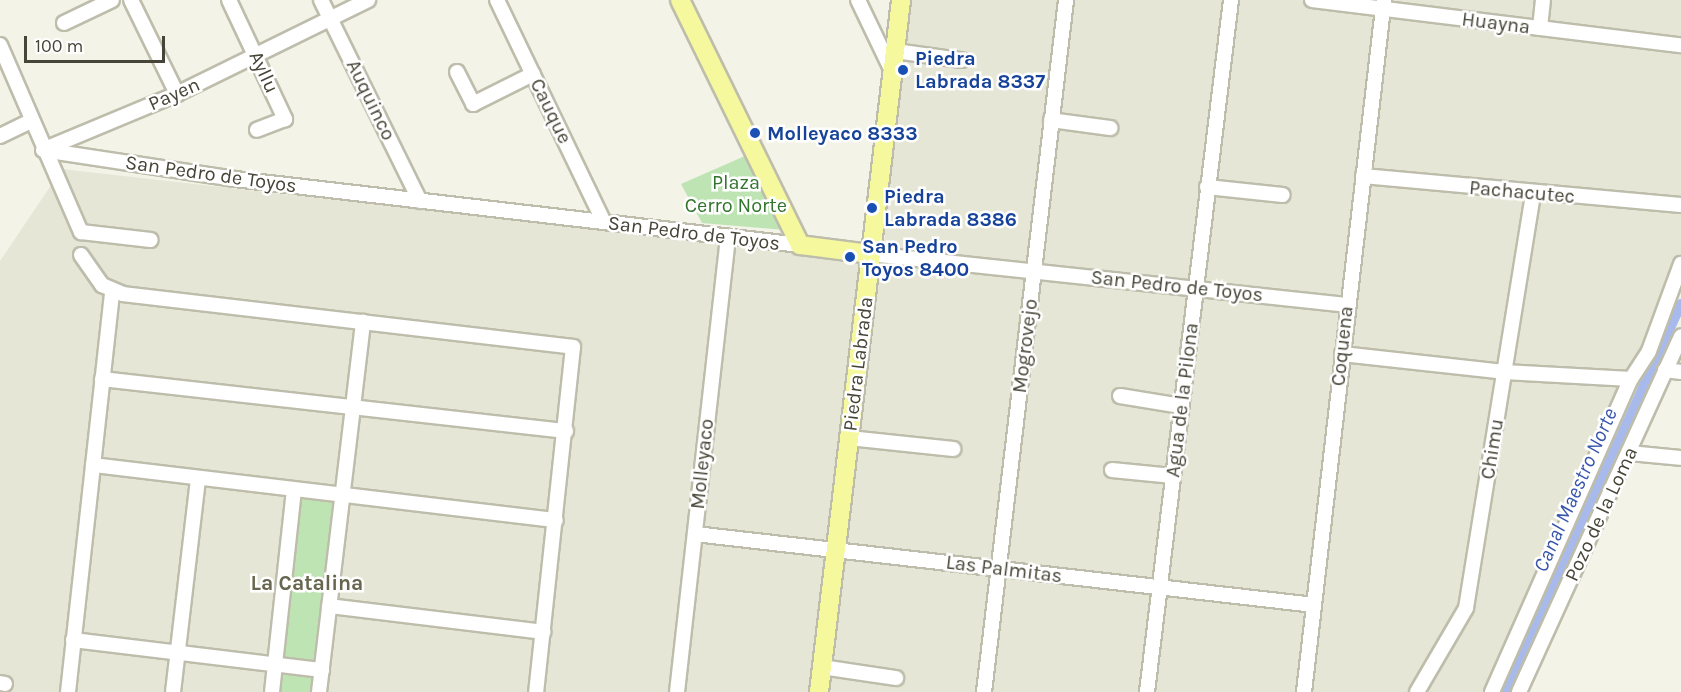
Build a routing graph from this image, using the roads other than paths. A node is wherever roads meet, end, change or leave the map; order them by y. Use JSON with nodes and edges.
{"nodes":[{"id":1,"x":112,"y":0,"type":"edge"},
{"id":2,"x":131,"y":0,"type":"edge"},
{"id":3,"x":229,"y":0,"type":"edge"},
{"id":4,"x":321,"y":0,"type":"edge"},
{"id":5,"x":368,"y":0,"type":"edge"},
{"id":6,"x":496,"y":0,"type":"edge"},
{"id":7,"x":680,"y":0,"type":"edge"},
{"id":8,"x":858,"y":0,"type":"edge"},
{"id":9,"x":901,"y":0,"type":"edge"},
{"id":10,"x":1066,"y":0,"type":"edge"},
{"id":11,"x":1231,"y":0,"type":"edge"},
{"id":12,"x":1312,"y":0,"type":"edge"},
{"id":13,"x":1543,"y":0,"type":"edge"},
{"id":14,"x":1384,"y":5,"type":"edge"},
{"id":15,"x":330,"y":18,"type":"junction"},
{"id":16,"x":64,"y":23,"type":"dead end"},
{"id":17,"x":1540,"y":28,"type":"junction"},
{"id":18,"x":0,"y":45,"type":"edge"},
{"id":19,"x":1681,"y":45,"type":"edge"},
{"id":20,"x":895,"y":51,"type":"junction"},
{"id":21,"x":256,"y":55,"type":"junction"},
{"id":22,"x":961,"y":60,"type":"dead end"},
{"id":23,"x":892,"y":71,"type":"junction"},
{"id":24,"x":457,"y":72,"type":"dead end"},
{"id":25,"x":532,"y":74,"type":"junction"},
{"id":26,"x":177,"y":94,"type":"junction"},
{"id":27,"x":1051,"y":120,"type":"junction"},
{"id":28,"x":31,"y":121,"type":"junction"},
{"id":29,"x":1110,"y":128,"type":"dead end"},
{"id":30,"x":257,"y":130,"type":"dead end"},
{"id":31,"x":0,"y":136,"type":"edge"},
{"id":32,"x":43,"y":150,"type":"junction"},
{"id":33,"x":1363,"y":176,"type":"junction"},
{"id":34,"x":1207,"y":187,"type":"junction"},
{"id":35,"x":1283,"y":195,"type":"dead end"},
{"id":36,"x":1533,"y":195,"type":"junction"},
{"id":37,"x":420,"y":201,"type":"junction"},
{"id":38,"x":1681,"y":205,"type":"edge"},
{"id":39,"x":603,"y":222,"type":"junction"},
{"id":40,"x":728,"y":237,"type":"junction"},
{"id":41,"x":151,"y":240,"type":"dead end"},
{"id":42,"x":800,"y":245,"type":"junction"},
{"id":43,"x":870,"y":254,"type":"junction"},
{"id":44,"x":81,"y":255,"type":"dead end"},
{"id":45,"x":1681,"y":264,"type":"edge"},
{"id":46,"x":1034,"y":270,"type":"junction"},
{"id":47,"x":1195,"y":289,"type":"junction"},
{"id":48,"x":112,"y":291,"type":"junction"},
{"id":49,"x":1346,"y":305,"type":"junction"},
{"id":50,"x":363,"y":322,"type":"junction"},
{"id":51,"x":1681,"y":336,"type":"edge"},
{"id":52,"x":1342,"y":354,"type":"junction"},
{"id":53,"x":1665,"y":370,"type":"junction"},
{"id":54,"x":1504,"y":372,"type":"junction"},
{"id":55,"x":1681,"y":372,"type":"edge"},
{"id":56,"x":102,"y":379,"type":"junction"},
{"id":57,"x":1631,"y":379,"type":"junction"},
{"id":58,"x":1120,"y":396,"type":"dead end"},
{"id":59,"x":1181,"y":406,"type":"junction"},
{"id":60,"x":352,"y":407,"type":"junction"},
{"id":61,"x":566,"y":431,"type":"junction"},
{"id":62,"x":849,"y":438,"type":"junction"},
{"id":63,"x":953,"y":449,"type":"dead end"},
{"id":64,"x":1629,"y":453,"type":"junction"},
{"id":65,"x":1681,"y":458,"type":"edge"},
{"id":66,"x":93,"y":465,"type":"junction"},
{"id":67,"x":1112,"y":470,"type":"dead end"},
{"id":68,"x":1173,"y":476,"type":"junction"},
{"id":69,"x":198,"y":478,"type":"junction"},
{"id":70,"x":294,"y":490,"type":"junction"},
{"id":71,"x":342,"y":495,"type":"junction"},
{"id":72,"x":556,"y":520,"type":"junction"},
{"id":73,"x":694,"y":534,"type":"junction"},
{"id":74,"x":836,"y":550,"type":"junction"},
{"id":75,"x":998,"y":569,"type":"junction"},
{"id":76,"x":1160,"y":587,"type":"junction"},
{"id":77,"x":1314,"y":605,"type":"junction"},
{"id":78,"x":329,"y":606,"type":"junction"},
{"id":79,"x":543,"y":632,"type":"junction"},
{"id":80,"x":74,"y":640,"type":"junction"},
{"id":81,"x":177,"y":651,"type":"junction"},
{"id":82,"x":276,"y":664,"type":"junction"},
{"id":83,"x":822,"y":667,"type":"junction"},
{"id":84,"x":322,"y":670,"type":"junction"},
{"id":85,"x":896,"y":678,"type":"dead end"},
{"id":86,"x":68,"y":692,"type":"edge"},
{"id":87,"x":173,"y":692,"type":"edge"},
{"id":88,"x":272,"y":692,"type":"edge"},
{"id":89,"x":319,"y":692,"type":"edge"},
{"id":90,"x":536,"y":692,"type":"edge"},
{"id":91,"x":677,"y":692,"type":"edge"},
{"id":92,"x":819,"y":692,"type":"edge"},
{"id":93,"x":984,"y":692,"type":"edge"},
{"id":94,"x":1147,"y":692,"type":"edge"},
{"id":95,"x":1304,"y":692,"type":"edge"},
{"id":96,"x":1417,"y":692,"type":"edge"},
{"id":97,"x":1492,"y":692,"type":"edge"},
{"id":98,"x":1519,"y":692,"type":"edge"}],
"edges":[{"from":1,"to":16,"type":"street"},
{"from":2,"to":26,"type":"street"},
{"from":3,"to":21,"type":"street","name":"Ayllu"},
{"from":4,"to":15,"type":"street","name":"Auquinco"},
{"from":5,"to":15,"type":"street","name":"Payen"},
{"from":6,"to":25,"type":"street","name":"Cauque"},
{"from":7,"to":42,"type":"main road"},
{"from":8,"to":23,"type":"street"},
{"from":9,"to":20,"type":"main road","name":"Piedra Labrada"},
{"from":10,"to":27,"type":"street","name":"Mogrovejo"},
{"from":11,"to":34,"type":"street","name":"Agua de la Pilona"},
{"from":12,"to":14,"type":"street","name":"Huayna"},
{"from":13,"to":17,"type":"street"},
{"from":14,"to":17,"type":"street","name":"Huayna"},
{"from":14,"to":33,"type":"street","name":"Coquena"},
{"from":15,"to":21,"type":"street","name":"Payen"},
{"from":15,"to":37,"type":"street","name":"Auquinco"},
{"from":17,"to":19,"type":"street","name":"Huayna"},
{"from":18,"to":28,"type":"street"},
{"from":20,"to":22,"type":"street"},
{"from":20,"to":23,"type":"main road","name":"Piedra Labrada"},
{"from":21,"to":26,"type":"street","name":"Payen"},
{"from":21,"to":30,"type":"street","name":"Ayllu"},
{"from":23,"to":43,"type":"main road","name":"Piedra Labrada"},
{"from":24,"to":25,"type":"street"},
{"from":25,"to":39,"type":"street","name":"Cauque"},
{"from":26,"to":32,"type":"street","name":"Payen"},
{"from":27,"to":29,"type":"street"},
{"from":27,"to":46,"type":"street","name":"Mogrovejo"},
{"from":28,"to":31,"type":"street"},
{"from":28,"to":32,"type":"street"},
{"from":32,"to":37,"type":"street","name":"San Pedro de Toyos"},
{"from":32,"to":41,"type":"street"},
{"from":33,"to":36,"type":"street","name":"Pachacutec"},
{"from":33,"to":49,"type":"street","name":"Coquena"},
{"from":34,"to":35,"type":"street"},
{"from":34,"to":47,"type":"street","name":"Agua de la Pilona"},
{"from":36,"to":38,"type":"street","name":"Pachacutec"},
{"from":36,"to":54,"type":"street","name":"Chimu"},
{"from":37,"to":39,"type":"street","name":"San Pedro de Toyos"},
{"from":39,"to":40,"type":"street","name":"San Pedro de Toyos"},
{"from":40,"to":42,"type":"street","name":"San Pedro de Toyos"},
{"from":40,"to":73,"type":"street","name":"Molleyaco"},
{"from":42,"to":43,"type":"main road","name":"San Pedro de Toyos"},
{"from":43,"to":46,"type":"street","name":"San Pedro de Toyos"},
{"from":43,"to":62,"type":"main road","name":"Piedra Labrada"},
{"from":44,"to":48,"type":"street"},
{"from":45,"to":57,"type":"street","name":"Pozo de la Loma"},
{"from":46,"to":47,"type":"street","name":"San Pedro de Toyos"},
{"from":46,"to":75,"type":"street","name":"Mogrovejo"},
{"from":47,"to":49,"type":"street","name":"San Pedro de Toyos"},
{"from":47,"to":59,"type":"street","name":"Agua de la Pilona"},
{"from":48,"to":50,"type":"street"},
{"from":48,"to":56,"type":"street"},
{"from":49,"to":52,"type":"street","name":"Coquena"},
{"from":50,"to":60,"type":"street"},
{"from":50,"to":61,"type":"street"},
{"from":51,"to":53,"type":"street","name":"Pozo de la Loma"},
{"from":52,"to":54,"type":"street"},
{"from":52,"to":77,"type":"street","name":"Coquena"},
{"from":53,"to":55,"type":"street"},
{"from":53,"to":64,"type":"street","name":"Pozo de la Loma"},
{"from":54,"to":57,"type":"street"},
{"from":54,"to":96,"type":"street","name":"Chimu"},
{"from":56,"to":60,"type":"street"},
{"from":56,"to":66,"type":"street"},
{"from":57,"to":97,"type":"street","name":"Pozo de la Loma"},
{"from":58,"to":59,"type":"street"},
{"from":59,"to":68,"type":"street","name":"Agua de la Pilona"},
{"from":60,"to":61,"type":"street"},
{"from":60,"to":71,"type":"street"},
{"from":61,"to":72,"type":"street"},
{"from":62,"to":63,"type":"street"},
{"from":62,"to":74,"type":"main road","name":"Piedra Labrada"},
{"from":64,"to":65,"type":"street"},
{"from":64,"to":98,"type":"street","name":"Pozo de la Loma"},
{"from":66,"to":69,"type":"street"},
{"from":66,"to":80,"type":"street"},
{"from":67,"to":68,"type":"street"},
{"from":68,"to":76,"type":"street","name":"Agua de la Pilona"},
{"from":69,"to":70,"type":"street"},
{"from":69,"to":81,"type":"street"},
{"from":70,"to":71,"type":"street"},
{"from":70,"to":82,"type":"street"},
{"from":71,"to":72,"type":"street"},
{"from":71,"to":78,"type":"street"},
{"from":72,"to":79,"type":"street"},
{"from":73,"to":74,"type":"street","name":"Las Palmitas"},
{"from":73,"to":91,"type":"street","name":"Molleyaco"},
{"from":74,"to":75,"type":"street","name":"Las Palmitas"},
{"from":74,"to":83,"type":"main road","name":"Piedra Labrada"},
{"from":75,"to":76,"type":"street","name":"Las Palmitas"},
{"from":75,"to":93,"type":"street","name":"Mogrovejo"},
{"from":76,"to":77,"type":"street","name":"Las Palmitas"},
{"from":76,"to":94,"type":"street","name":"Agua de la Pilona"},
{"from":77,"to":95,"type":"street","name":"Coquena"},
{"from":78,"to":79,"type":"street"},
{"from":78,"to":84,"type":"street"},
{"from":79,"to":90,"type":"street"},
{"from":80,"to":81,"type":"street"},
{"from":80,"to":86,"type":"street"},
{"from":81,"to":82,"type":"street"},
{"from":81,"to":87,"type":"street"},
{"from":82,"to":84,"type":"street"},
{"from":82,"to":88,"type":"street"},
{"from":83,"to":85,"type":"street"},
{"from":83,"to":92,"type":"main road","name":"Piedra Labrada"},
{"from":84,"to":89,"type":"street"}]}
